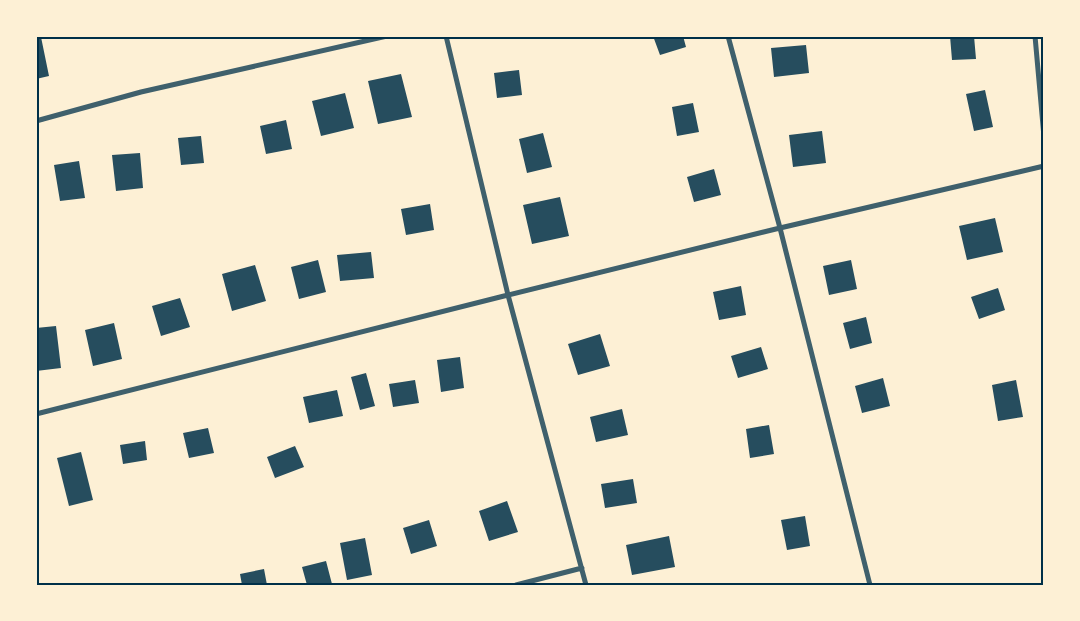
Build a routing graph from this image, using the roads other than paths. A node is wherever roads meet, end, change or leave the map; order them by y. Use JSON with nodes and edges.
{"nodes":[{"id":1,"x":387,"y":36,"type":"edge"},
{"id":2,"x":446,"y":36,"type":"edge"},
{"id":3,"x":728,"y":36,"type":"edge"},
{"id":4,"x":1035,"y":36,"type":"edge"},
{"id":5,"x":36,"y":121,"type":"edge"},
{"id":6,"x":1044,"y":136,"type":"edge"},
{"id":7,"x":1044,"y":166,"type":"edge"},
{"id":8,"x":780,"y":228,"type":"junction"},
{"id":9,"x":508,"y":296,"type":"junction"},
{"id":10,"x":36,"y":414,"type":"edge"},
{"id":11,"x":582,"y":568,"type":"junction"},
{"id":12,"x":516,"y":585,"type":"edge"},
{"id":13,"x":586,"y":585,"type":"edge"},
{"id":14,"x":870,"y":585,"type":"edge"}],
"edges":[{"from":1,"to":5,"type":"street"},
{"from":2,"to":9,"type":"street"},
{"from":3,"to":8,"type":"street"},
{"from":4,"to":6,"type":"street"},
{"from":7,"to":8,"type":"street"},
{"from":8,"to":9,"type":"street"},
{"from":8,"to":14,"type":"street"},
{"from":9,"to":10,"type":"street"},
{"from":9,"to":11,"type":"street"},
{"from":11,"to":12,"type":"street"},
{"from":11,"to":13,"type":"street"}]}
